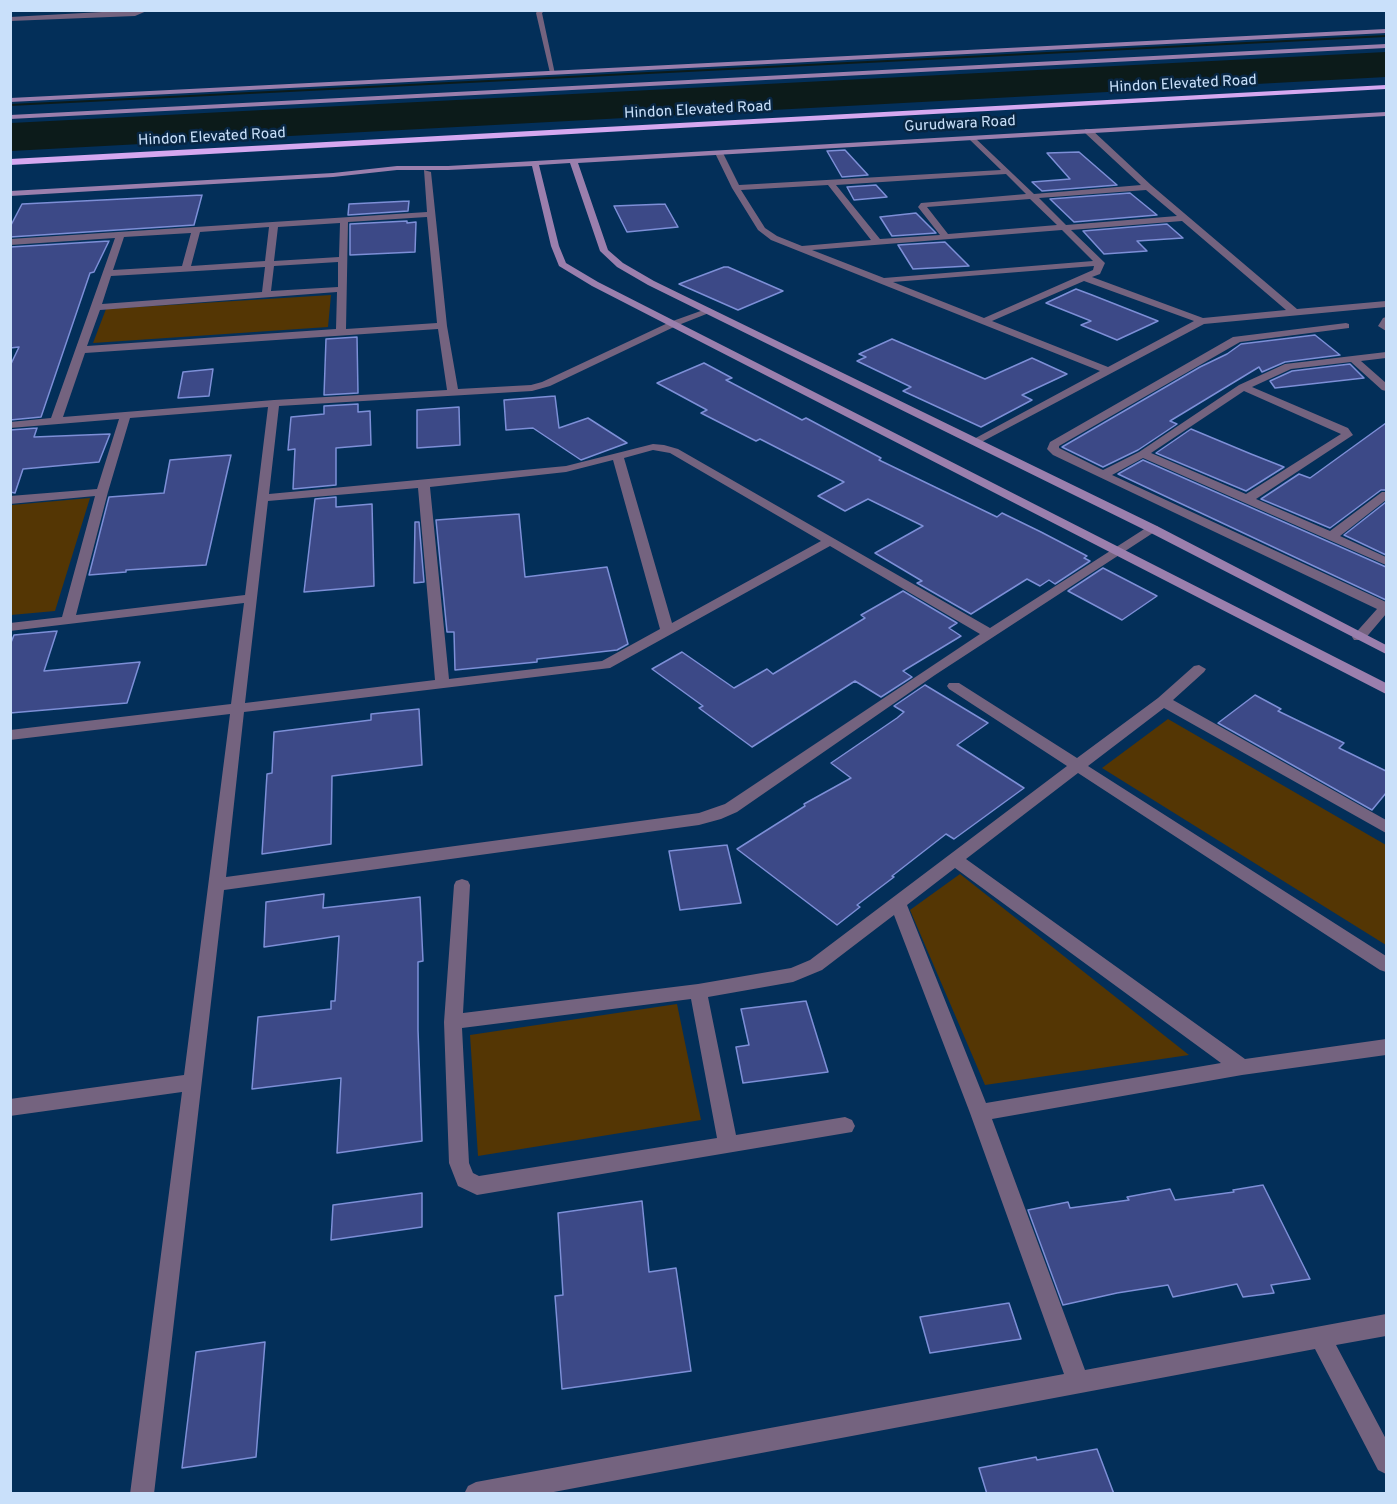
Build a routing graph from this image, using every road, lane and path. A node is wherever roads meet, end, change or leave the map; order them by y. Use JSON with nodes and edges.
{"nodes":[{"id":1,"x":146,"y":10,"type":"edge"},
{"id":2,"x":542,"y":10,"type":"edge"},
{"id":3,"x":10,"y":19,"type":"edge"},
{"id":4,"x":1386,"y":31,"type":"edge"},
{"id":5,"x":1386,"y":46,"type":"edge"},
{"id":6,"x":553,"y":73,"type":"junction"},
{"id":7,"x":1375,"y":77,"type":"dead end"},
{"id":8,"x":1386,"y":78,"type":"edge"},
{"id":9,"x":1352,"y":80,"type":"junction"},
{"id":10,"x":1386,"y":87,"type":"edge"},
{"id":11,"x":10,"y":100,"type":"edge"},
{"id":12,"x":1386,"y":114,"type":"edge"},
{"id":13,"x":10,"y":117,"type":"edge"},
{"id":14,"x":1088,"y":131,"type":"junction"},
{"id":15,"x":973,"y":138,"type":"junction"},
{"id":16,"x":10,"y":152,"type":"edge"},
{"id":17,"x":719,"y":153,"type":"junction"},
{"id":18,"x":573,"y":161,"type":"junction"},
{"id":19,"x":10,"y":162,"type":"edge"},
{"id":20,"x":535,"y":163,"type":"junction"},
{"id":21,"x":448,"y":168,"type":"junction"},
{"id":22,"x":427,"y":172,"type":"junction"},
{"id":23,"x":1007,"y":172,"type":"junction"},
{"id":24,"x":333,"y":175,"type":"junction"},
{"id":25,"x":831,"y":183,"type":"junction"},
{"id":26,"x":1148,"y":187,"type":"junction"},
{"id":27,"x":736,"y":188,"type":"junction"},
{"id":28,"x":10,"y":194,"type":"edge"},
{"id":29,"x":1033,"y":197,"type":"junction"},
{"id":30,"x":431,"y":214,"type":"junction"},
{"id":31,"x":1184,"y":218,"type":"junction"},
{"id":32,"x":344,"y":219,"type":"junction"},
{"id":33,"x":274,"y":224,"type":"junction"},
{"id":34,"x":1064,"y":228,"type":"junction"},
{"id":35,"x":196,"y":229,"type":"junction"},
{"id":36,"x":121,"y":234,"type":"junction"},
{"id":37,"x":946,"y":237,"type":"junction"},
{"id":38,"x":10,"y":242,"type":"edge"},
{"id":39,"x":877,"y":242,"type":"junction"},
{"id":40,"x":798,"y":248,"type":"junction"},
{"id":41,"x":344,"y":259,"type":"junction"},
{"id":42,"x":1100,"y":263,"type":"junction"},
{"id":43,"x":270,"y":264,"type":"junction"},
{"id":44,"x":186,"y":269,"type":"junction"},
{"id":45,"x":108,"y":273,"type":"junction"},
{"id":46,"x":1085,"y":278,"type":"junction"},
{"id":47,"x":884,"y":280,"type":"junction"},
{"id":48,"x":342,"y":289,"type":"junction"},
{"id":49,"x":266,"y":295,"type":"junction"},
{"id":50,"x":1386,"y":304,"type":"edge"},
{"id":51,"x":96,"y":307,"type":"junction"},
{"id":52,"x":709,"y":311,"type":"junction"},
{"id":53,"x":1295,"y":313,"type":"junction"},
{"id":54,"x":1386,"y":320,"type":"edge"},
{"id":55,"x":986,"y":321,"type":"junction"},
{"id":56,"x":1202,"y":321,"type":"junction"},
{"id":57,"x":674,"y":324,"type":"junction"},
{"id":58,"x":442,"y":326,"type":"junction"},
{"id":59,"x":1346,"y":326,"type":"dead end"},
{"id":60,"x":1386,"y":328,"type":"edge"},
{"id":61,"x":341,"y":332,"type":"junction"},
{"id":62,"x":80,"y":350,"type":"junction"},
{"id":63,"x":1386,"y":355,"type":"edge"},
{"id":64,"x":1352,"y":358,"type":"junction"},
{"id":65,"x":1108,"y":371,"type":"junction"},
{"id":66,"x":1243,"y":387,"type":"junction"},
{"id":67,"x":1386,"y":388,"type":"edge"},
{"id":68,"x":453,"y":392,"type":"junction"},
{"id":69,"x":274,"y":403,"type":"junction"},
{"id":70,"x":126,"y":415,"type":"junction"},
{"id":71,"x":56,"y":421,"type":"junction"},
{"id":72,"x":10,"y":425,"type":"edge"},
{"id":73,"x":976,"y":442,"type":"junction"},
{"id":74,"x":1143,"y":454,"type":"junction"},
{"id":75,"x":618,"y":458,"type":"junction"},
{"id":76,"x":1105,"y":474,"type":"junction"},
{"id":77,"x":424,"y":484,"type":"junction"},
{"id":78,"x":102,"y":492,"type":"junction"},
{"id":79,"x":1386,"y":495,"type":"edge"},
{"id":80,"x":262,"y":498,"type":"junction"},
{"id":81,"x":1247,"y":499,"type":"junction"},
{"id":82,"x":10,"y":500,"type":"edge"},
{"id":83,"x":1153,"y":529,"type":"junction"},
{"id":84,"x":1332,"y":536,"type":"junction"},
{"id":85,"x":830,"y":541,"type":"junction"},
{"id":86,"x":1118,"y":552,"type":"junction"},
{"id":87,"x":1386,"y":561,"type":"edge"},
{"id":88,"x":250,"y":598,"type":"junction"},
{"id":89,"x":1386,"y":607,"type":"edge"},
{"id":90,"x":68,"y":620,"type":"junction"},
{"id":91,"x":10,"y":627,"type":"edge"},
{"id":92,"x":667,"y":630,"type":"junction"},
{"id":93,"x":989,"y":633,"type":"junction"},
{"id":94,"x":1359,"y":637,"type":"junction"},
{"id":95,"x":1386,"y":650,"type":"edge"},
{"id":96,"x":1199,"y":669,"type":"dead end"},
{"id":97,"x":442,"y":684,"type":"junction"},
{"id":98,"x":954,"y":686,"type":"dead end"},
{"id":99,"x":1386,"y":689,"type":"edge"},
{"id":100,"x":1163,"y":701,"type":"junction"},
{"id":101,"x":237,"y":707,"type":"junction"},
{"id":102,"x":10,"y":735,"type":"edge"},
{"id":103,"x":1079,"y":765,"type":"junction"},
{"id":104,"x":1386,"y":827,"type":"edge"},
{"id":105,"x":955,"y":860,"type":"junction"},
{"id":106,"x":215,"y":885,"type":"junction"},
{"id":107,"x":462,"y":885,"type":"dead end"},
{"id":108,"x":898,"y":904,"type":"junction"},
{"id":109,"x":1386,"y":965,"type":"edge"},
{"id":110,"x":698,"y":991,"type":"junction"},
{"id":111,"x":453,"y":1022,"type":"junction"},
{"id":112,"x":1386,"y":1047,"type":"edge"},
{"id":113,"x":1242,"y":1067,"type":"junction"},
{"id":114,"x":193,"y":1082,"type":"junction"},
{"id":115,"x":10,"y":1108,"type":"edge"},
{"id":116,"x":980,"y":1113,"type":"junction"},
{"id":117,"x":845,"y":1126,"type":"dead end"},
{"id":118,"x":728,"y":1144,"type":"junction"},
{"id":119,"x":1386,"y":1324,"type":"edge"},
{"id":120,"x":1320,"y":1337,"type":"junction"},
{"id":121,"x":1078,"y":1382,"type":"junction"},
{"id":122,"x":1386,"y":1462,"type":"edge"},
{"id":123,"x":546,"y":1487,"type":"edge"},
{"id":124,"x":142,"y":1494,"type":"edge"},
{"id":125,"x":476,"y":1494,"type":"edge"}],
"edges":[{"from":1,"to":3,"type":"street"},
{"from":2,"to":6,"type":"street"},
{"from":4,"to":6,"type":"street"},
{"from":5,"to":13,"type":"street"},
{"from":6,"to":11,"type":"street"},
{"from":7,"to":9,"type":"highway"},
{"from":8,"to":9,"type":"highway","name":"Hindon Elevated Road"},
{"from":9,"to":16,"type":"highway","name":"Hindon Elevated Road"},
{"from":10,"to":19,"type":"highway","name":"Hindon Elevated Road"},
{"from":12,"to":14,"type":"street","name":"Gurudwara Road"},
{"from":14,"to":15,"type":"street","name":"Gurudwara Road"},
{"from":14,"to":26,"type":"street"},
{"from":15,"to":17,"type":"street","name":"Gurudwara Road"},
{"from":15,"to":23,"type":"street"},
{"from":17,"to":18,"type":"street","name":"Gurudwara Road"},
{"from":17,"to":27,"type":"street"},
{"from":18,"to":20,"type":"street","name":"Gurudwara Road"},
{"from":18,"to":52,"type":"street"},
{"from":20,"to":21,"type":"street","name":"Gurudwara Road"},
{"from":20,"to":57,"type":"street"},
{"from":21,"to":22,"type":"street"},
{"from":21,"to":24,"type":"street"},
{"from":22,"to":24,"type":"street"},
{"from":22,"to":30,"type":"street"},
{"from":23,"to":25,"type":"street"},
{"from":23,"to":29,"type":"street"},
{"from":24,"to":28,"type":"street"},
{"from":25,"to":27,"type":"street"},
{"from":25,"to":39,"type":"street"},
{"from":26,"to":29,"type":"street"},
{"from":26,"to":31,"type":"street"},
{"from":27,"to":40,"type":"street"},
{"from":29,"to":34,"type":"street"},
{"from":29,"to":37,"type":"street"},
{"from":30,"to":32,"type":"street"},
{"from":30,"to":58,"type":"street"},
{"from":31,"to":34,"type":"street"},
{"from":31,"to":53,"type":"street"},
{"from":32,"to":33,"type":"street"},
{"from":32,"to":41,"type":"street"},
{"from":33,"to":35,"type":"street"},
{"from":33,"to":43,"type":"street"},
{"from":34,"to":37,"type":"street"},
{"from":34,"to":42,"type":"street"},
{"from":35,"to":36,"type":"street"},
{"from":35,"to":44,"type":"street"},
{"from":36,"to":38,"type":"street"},
{"from":36,"to":45,"type":"street"},
{"from":37,"to":39,"type":"street"},
{"from":39,"to":40,"type":"street"},
{"from":40,"to":47,"type":"street"},
{"from":41,"to":43,"type":"street"},
{"from":41,"to":48,"type":"street"},
{"from":42,"to":46,"type":"street"},
{"from":42,"to":47,"type":"street"},
{"from":43,"to":44,"type":"street"},
{"from":43,"to":49,"type":"street"},
{"from":44,"to":45,"type":"street"},
{"from":45,"to":51,"type":"street"},
{"from":46,"to":55,"type":"street"},
{"from":46,"to":56,"type":"street"},
{"from":47,"to":55,"type":"street"},
{"from":48,"to":49,"type":"street"},
{"from":48,"to":61,"type":"street"},
{"from":49,"to":51,"type":"street"},
{"from":50,"to":53,"type":"street"},
{"from":51,"to":62,"type":"street"},
{"from":52,"to":57,"type":"street"},
{"from":52,"to":73,"type":"street"},
{"from":53,"to":56,"type":"street"},
{"from":54,"to":60,"type":"street"},
{"from":55,"to":65,"type":"street"},
{"from":56,"to":65,"type":"street"},
{"from":57,"to":68,"type":"street"},
{"from":57,"to":86,"type":"street"},
{"from":58,"to":61,"type":"street"},
{"from":58,"to":68,"type":"street"},
{"from":59,"to":76,"type":"street"},
{"from":61,"to":62,"type":"street"},
{"from":62,"to":71,"type":"street"},
{"from":63,"to":64,"type":"street"},
{"from":64,"to":66,"type":"street"},
{"from":64,"to":67,"type":"street"},
{"from":65,"to":73,"type":"street"},
{"from":66,"to":74,"type":"street"},
{"from":66,"to":81,"type":"street"},
{"from":68,"to":69,"type":"street"},
{"from":69,"to":70,"type":"street"},
{"from":69,"to":80,"type":"street"},
{"from":70,"to":71,"type":"street"},
{"from":70,"to":78,"type":"street"},
{"from":71,"to":72,"type":"street"},
{"from":73,"to":83,"type":"street"},
{"from":74,"to":76,"type":"street"},
{"from":74,"to":81,"type":"street"},
{"from":75,"to":77,"type":"street"},
{"from":75,"to":85,"type":"street"},
{"from":75,"to":92,"type":"street"},
{"from":76,"to":89,"type":"street"},
{"from":77,"to":80,"type":"street"},
{"from":77,"to":97,"type":"street"},
{"from":78,"to":82,"type":"street"},
{"from":78,"to":90,"type":"street"},
{"from":79,"to":84,"type":"street"},
{"from":80,"to":88,"type":"street"},
{"from":81,"to":84,"type":"street"},
{"from":83,"to":86,"type":"street"},
{"from":83,"to":94,"type":"street"},
{"from":84,"to":87,"type":"street"},
{"from":85,"to":92,"type":"street"},
{"from":85,"to":93,"type":"street"},
{"from":86,"to":93,"type":"street"},
{"from":86,"to":99,"type":"street"},
{"from":88,"to":90,"type":"street"},
{"from":88,"to":101,"type":"street"},
{"from":89,"to":94,"type":"street"},
{"from":90,"to":91,"type":"street"},
{"from":92,"to":97,"type":"street"},
{"from":93,"to":106,"type":"street"},
{"from":94,"to":95,"type":"street"},
{"from":96,"to":100,"type":"street"},
{"from":97,"to":101,"type":"street"},
{"from":98,"to":103,"type":"street"},
{"from":100,"to":103,"type":"street"},
{"from":100,"to":104,"type":"street"},
{"from":101,"to":102,"type":"street"},
{"from":101,"to":106,"type":"street"},
{"from":103,"to":105,"type":"street"},
{"from":103,"to":109,"type":"street"},
{"from":105,"to":108,"type":"street"},
{"from":105,"to":113,"type":"street"},
{"from":106,"to":114,"type":"street"},
{"from":107,"to":111,"type":"street"},
{"from":108,"to":110,"type":"street"},
{"from":108,"to":116,"type":"street"},
{"from":110,"to":111,"type":"street"},
{"from":110,"to":118,"type":"street"},
{"from":111,"to":118,"type":"street"},
{"from":112,"to":113,"type":"street"},
{"from":113,"to":116,"type":"street"},
{"from":114,"to":115,"type":"street"},
{"from":114,"to":124,"type":"street"},
{"from":116,"to":121,"type":"street"},
{"from":117,"to":118,"type":"street"},
{"from":119,"to":120,"type":"street"},
{"from":120,"to":121,"type":"street"},
{"from":120,"to":122,"type":"street"},
{"from":121,"to":123,"type":"street"},
{"from":123,"to":125,"type":"street"}]}
